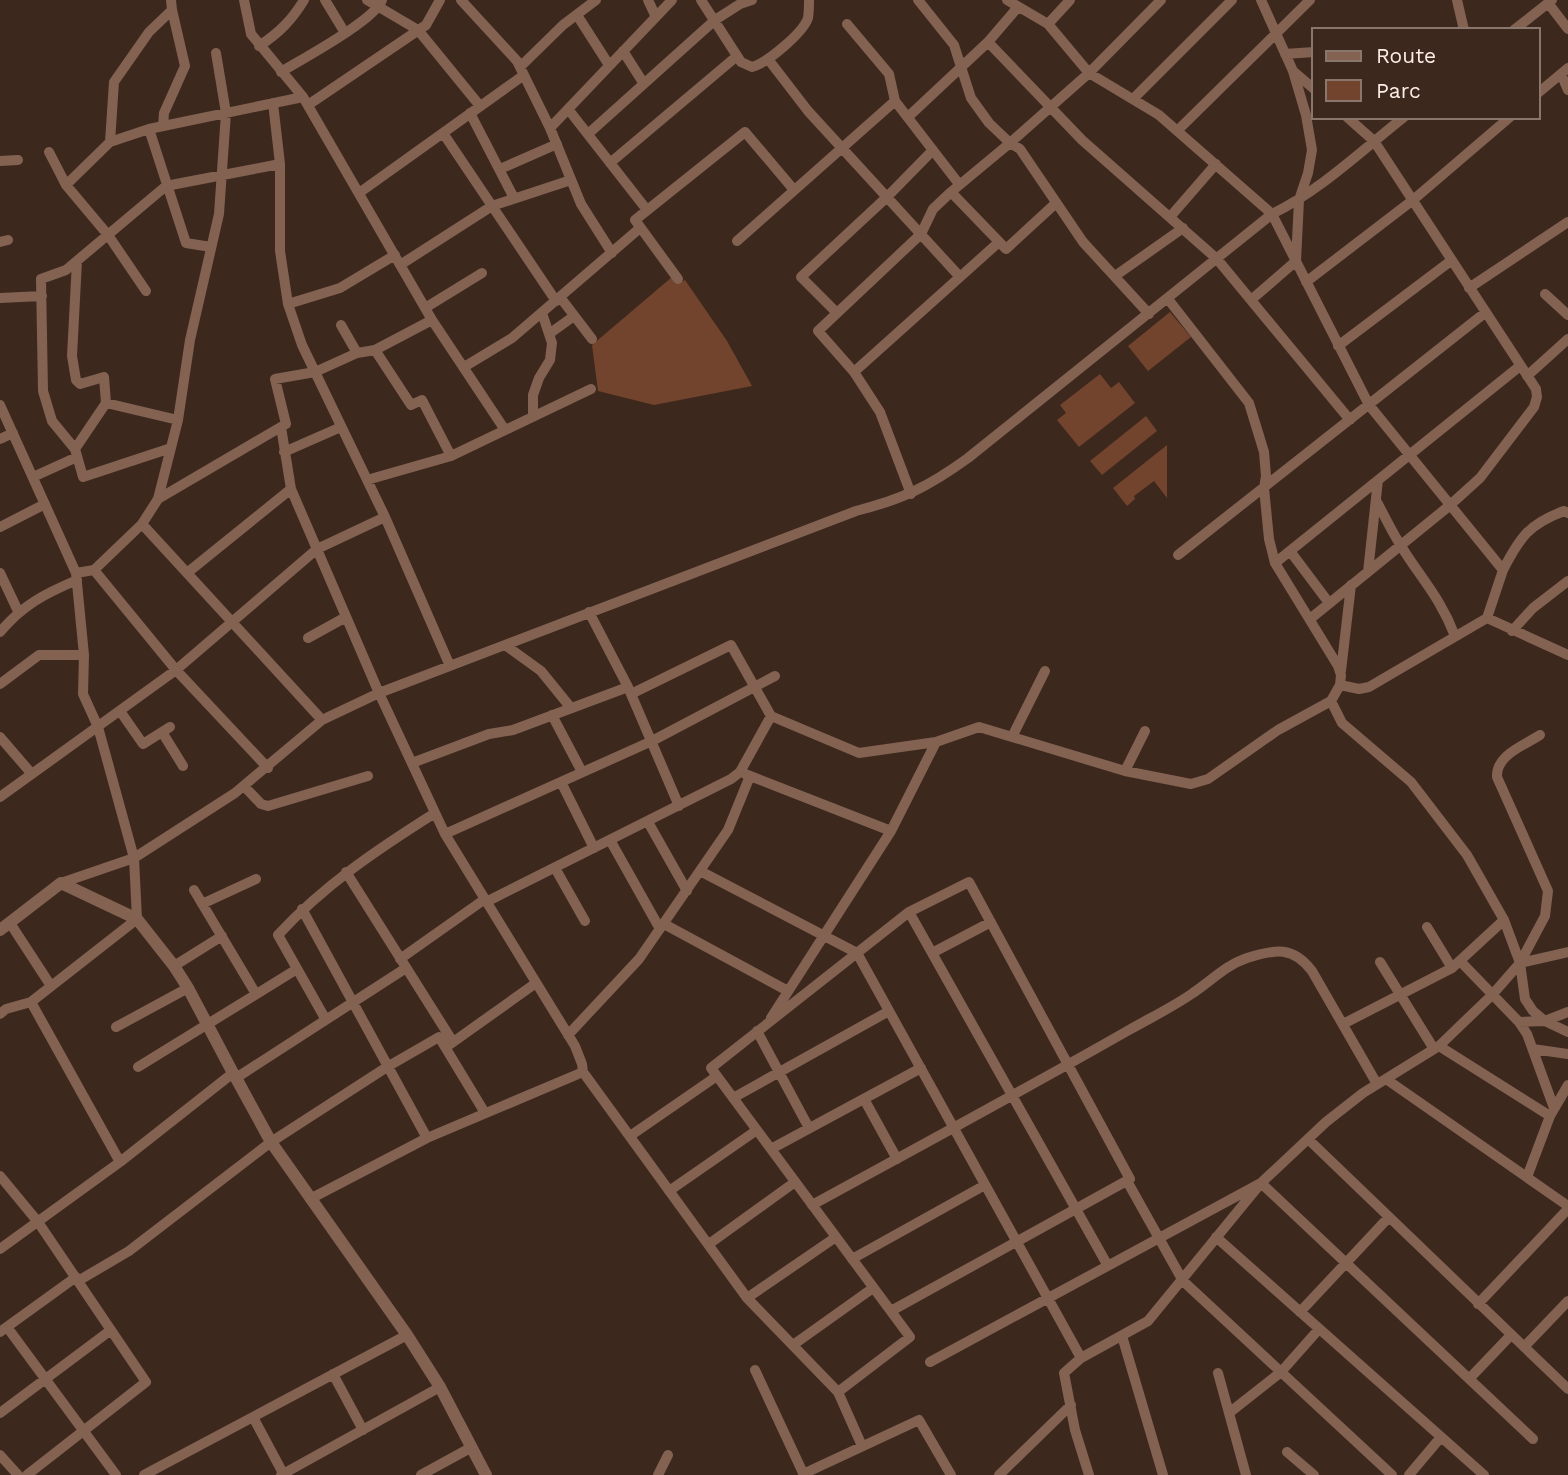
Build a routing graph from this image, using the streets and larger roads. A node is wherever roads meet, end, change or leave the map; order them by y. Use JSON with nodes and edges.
{"nodes":[{"id":1,"x":244,"y":0,"type":"edge"},
{"id":2,"x":304,"y":0,"type":"edge"},
{"id":3,"x":325,"y":0,"type":"edge"},
{"id":4,"x":367,"y":0,"type":"edge"},
{"id":5,"x":440,"y":0,"type":"edge"},
{"id":6,"x":461,"y":0,"type":"edge"},
{"id":7,"x":596,"y":0,"type":"edge"},
{"id":8,"x":648,"y":0,"type":"edge"},
{"id":9,"x":672,"y":0,"type":"edge"},
{"id":10,"x":701,"y":0,"type":"edge"},
{"id":11,"x":752,"y":0,"type":"edge"},
{"id":12,"x":809,"y":0,"type":"edge"},
{"id":13,"x":918,"y":0,"type":"edge"},
{"id":14,"x":1007,"y":0,"type":"edge"},
{"id":15,"x":1070,"y":0,"type":"edge"},
{"id":16,"x":1161,"y":0,"type":"edge"},
{"id":17,"x":1232,"y":0,"type":"edge"},
{"id":18,"x":1261,"y":0,"type":"edge"},
{"id":19,"x":1310,"y":0,"type":"edge"},
{"id":20,"x":1457,"y":0,"type":"edge"},
{"id":21,"x":1550,"y":1,"type":"edge"},
{"id":22,"x":380,"y":4,"type":"edge"},
{"id":23,"x":172,"y":5,"type":"edge"},
{"id":24,"x":1018,"y":7,"type":"junction"},
{"id":25,"x":577,"y":15,"type":"junction"},
{"id":26,"x":656,"y":17,"type":"junction"},
{"id":27,"x":715,"y":20,"type":"junction"},
{"id":28,"x":847,"y":24,"type":"dead end"},
{"id":29,"x":1048,"y":24,"type":"junction"},
{"id":30,"x":1464,"y":28,"type":"edge"},
{"id":31,"x":1516,"y":28,"type":"edge"},
{"id":32,"x":1568,"y":29,"type":"edge"},
{"id":33,"x":418,"y":30,"type":"junction"},
{"id":34,"x":345,"y":33,"type":"junction"},
{"id":35,"x":1276,"y":33,"type":"junction"},
{"id":36,"x":988,"y":42,"type":"junction"},
{"id":37,"x":259,"y":46,"type":"junction"},
{"id":38,"x":623,"y":51,"type":"junction"},
{"id":39,"x":1312,"y":51,"type":"edge"},
{"id":40,"x":216,"y":53,"type":"dead end"},
{"id":41,"x":1285,"y":54,"type":"junction"},
{"id":42,"x":737,"y":56,"type":"junction"},
{"id":43,"x":768,"y":58,"type":"junction"},
{"id":44,"x":609,"y":65,"type":"junction"},
{"id":45,"x":960,"y":67,"type":"junction"},
{"id":46,"x":522,"y":71,"type":"junction"},
{"id":47,"x":1564,"y":71,"type":"edge"},
{"id":48,"x":281,"y":72,"type":"junction"},
{"id":49,"x":1293,"y":72,"type":"junction"},
{"id":50,"x":1089,"y":73,"type":"junction"},
{"id":51,"x":644,"y":84,"type":"junction"},
{"id":52,"x":1312,"y":87,"type":"edge"},
{"id":53,"x":1568,"y":90,"type":"edge"},
{"id":54,"x":1540,"y":91,"type":"edge"},
{"id":55,"x":1133,"y":99,"type":"junction"},
{"id":56,"x":306,"y":101,"type":"junction"},
{"id":57,"x":895,"y":101,"type":"junction"},
{"id":58,"x":273,"y":103,"type":"junction"},
{"id":59,"x":480,"y":106,"type":"junction"},
{"id":60,"x":1050,"y":108,"type":"junction"},
{"id":61,"x":568,"y":109,"type":"junction"},
{"id":62,"x":226,"y":113,"type":"junction"},
{"id":63,"x":470,"y":113,"type":"junction"},
{"id":64,"x":908,"y":117,"type":"junction"},
{"id":65,"x":1349,"y":119,"type":"edge"},
{"id":66,"x":1402,"y":119,"type":"edge"},
{"id":67,"x":1508,"y":119,"type":"edge"},
{"id":68,"x":163,"y":126,"type":"junction"},
{"id":69,"x":550,"y":128,"type":"junction"},
{"id":70,"x":149,"y":129,"type":"junction"},
{"id":71,"x":1177,"y":131,"type":"junction"},
{"id":72,"x":443,"y":133,"type":"junction"},
{"id":73,"x":588,"y":134,"type":"junction"},
{"id":74,"x":1374,"y":141,"type":"junction"},
{"id":75,"x":110,"y":142,"type":"junction"},
{"id":76,"x":1010,"y":143,"type":"junction"},
{"id":77,"x":556,"y":144,"type":"junction"},
{"id":78,"x":842,"y":148,"type":"junction"},
{"id":79,"x":933,"y":150,"type":"junction"},
{"id":80,"x":49,"y":152,"type":"dead end"},
{"id":81,"x":18,"y":160,"type":"dead end"},
{"id":82,"x":0,"y":161,"type":"edge"},
{"id":83,"x":610,"y":163,"type":"junction"},
{"id":84,"x":280,"y":164,"type":"junction"},
{"id":85,"x":1216,"y":164,"type":"junction"},
{"id":86,"x":500,"y":169,"type":"junction"},
{"id":87,"x":222,"y":176,"type":"junction"},
{"id":88,"x":571,"y":180,"type":"junction"},
{"id":89,"x":66,"y":185,"type":"junction"},
{"id":90,"x":166,"y":186,"type":"junction"},
{"id":91,"x":955,"y":188,"type":"junction"},
{"id":92,"x":794,"y":190,"type":"junction"},
{"id":93,"x":359,"y":193,"type":"junction"},
{"id":94,"x":887,"y":197,"type":"junction"},
{"id":95,"x":514,"y":198,"type":"junction"},
{"id":96,"x":1299,"y":200,"type":"junction"},
{"id":97,"x":1413,"y":200,"type":"junction"},
{"id":98,"x":1056,"y":203,"type":"junction"},
{"id":99,"x":492,"y":206,"type":"junction"},
{"id":100,"x":647,"y":210,"type":"junction"},
{"id":101,"x":1272,"y":214,"type":"junction"},
{"id":102,"x":1170,"y":217,"type":"junction"},
{"id":103,"x":1567,"y":226,"type":"edge"},
{"id":104,"x":640,"y":228,"type":"junction"},
{"id":105,"x":1183,"y":228,"type":"junction"},
{"id":106,"x":108,"y":234,"type":"junction"},
{"id":107,"x":921,"y":234,"type":"junction"},
{"id":108,"x":737,"y":242,"type":"dead end"},
{"id":109,"x":999,"y":242,"type":"junction"},
{"id":110,"x":211,"y":247,"type":"junction"},
{"id":111,"x":612,"y":253,"type":"junction"},
{"id":112,"x":1217,"y":259,"type":"junction"},
{"id":113,"x":397,"y":260,"type":"junction"},
{"id":114,"x":1452,"y":260,"type":"junction"},
{"id":115,"x":78,"y":261,"type":"junction"},
{"id":116,"x":1296,"y":261,"type":"junction"},
{"id":117,"x":482,"y":273,"type":"dead end"},
{"id":118,"x":1115,"y":276,"type":"junction"},
{"id":119,"x":960,"y":277,"type":"junction"},
{"id":120,"x":678,"y":279,"type":"dead end"},
{"id":121,"x":1306,"y":282,"type":"junction"},
{"id":122,"x":1469,"y":288,"type":"junction"},
{"id":123,"x":146,"y":291,"type":"dead end"},
{"id":124,"x":1545,"y":294,"type":"dead end"},
{"id":125,"x":41,"y":296,"type":"junction"},
{"id":126,"x":0,"y":298,"type":"edge"},
{"id":127,"x":558,"y":299,"type":"junction"},
{"id":128,"x":1168,"y":299,"type":"junction"},
{"id":129,"x":1251,"y":300,"type":"junction"},
{"id":130,"x":288,"y":304,"type":"junction"},
{"id":131,"x":425,"y":307,"type":"junction"},
{"id":132,"x":542,"y":313,"type":"junction"},
{"id":133,"x":837,"y":313,"type":"junction"},
{"id":134,"x":1486,"y":313,"type":"junction"},
{"id":135,"x":1149,"y":314,"type":"junction"},
{"id":136,"x":1568,"y":315,"type":"edge"},
{"id":137,"x":574,"y":316,"type":"junction"},
{"id":138,"x":432,"y":320,"type":"junction"},
{"id":139,"x":341,"y":325,"type":"dead end"},
{"id":140,"x":549,"y":334,"type":"junction"},
{"id":141,"x":592,"y":339,"type":"dead end"},
{"id":142,"x":1568,"y":339,"type":"edge"},
{"id":143,"x":1338,"y":346,"type":"junction"},
{"id":144,"x":375,"y":350,"type":"junction"},
{"id":145,"x":357,"y":353,"type":"junction"},
{"id":146,"x":1520,"y":366,"type":"junction"},
{"id":147,"x":464,"y":367,"type":"junction"},
{"id":148,"x":315,"y":372,"type":"junction"},
{"id":149,"x":854,"y":372,"type":"junction"},
{"id":150,"x":1527,"y":376,"type":"junction"},
{"id":151,"x":591,"y":389,"type":"dead end"},
{"id":152,"x":106,"y":403,"type":"junction"},
{"id":153,"x":0,"y":405,"type":"edge"},
{"id":154,"x":1369,"y":405,"type":"junction"},
{"id":155,"x":533,"y":417,"type":"junction"},
{"id":156,"x":178,"y":420,"type":"junction"},
{"id":157,"x":1350,"y":420,"type":"junction"},
{"id":158,"x":281,"y":427,"type":"junction"},
{"id":159,"x":341,"y":427,"type":"junction"},
{"id":160,"x":505,"y":430,"type":"junction"},
{"id":161,"x":13,"y":433,"type":"junction"},
{"id":162,"x":0,"y":439,"type":"edge"},
{"id":163,"x":171,"y":449,"type":"junction"},
{"id":164,"x":284,"y":452,"type":"junction"},
{"id":165,"x":76,"y":453,"type":"junction"},
{"id":166,"x":451,"y":456,"type":"junction"},
{"id":167,"x":1409,"y":456,"type":"junction"},
{"id":168,"x":33,"y":478,"type":"junction"},
{"id":169,"x":367,"y":480,"type":"junction"},
{"id":170,"x":1378,"y":480,"type":"junction"},
{"id":171,"x":1264,"y":488,"type":"junction"},
{"id":172,"x":292,"y":489,"type":"junction"},
{"id":173,"x":911,"y":494,"type":"junction"},
{"id":174,"x":158,"y":499,"type":"junction"},
{"id":175,"x":1377,"y":502,"type":"junction"},
{"id":176,"x":45,"y":504,"type":"junction"},
{"id":177,"x":1449,"y":506,"type":"junction"},
{"id":178,"x":1568,"y":513,"type":"edge"},
{"id":179,"x":385,"y":517,"type":"junction"},
{"id":180,"x":142,"y":524,"type":"junction"},
{"id":181,"x":0,"y":527,"type":"edge"},
{"id":182,"x":1400,"y":546,"type":"junction"},
{"id":183,"x":317,"y":549,"type":"junction"},
{"id":184,"x":1290,"y":551,"type":"junction"},
{"id":185,"x":1178,"y":555,"type":"dead end"},
{"id":186,"x":1275,"y":563,"type":"junction"},
{"id":187,"x":94,"y":570,"type":"junction"},
{"id":188,"x":1503,"y":570,"type":"junction"},
{"id":189,"x":1367,"y":572,"type":"junction"},
{"id":190,"x":0,"y":573,"type":"edge"},
{"id":191,"x":187,"y":573,"type":"junction"},
{"id":192,"x":76,"y":576,"type":"junction"},
{"id":193,"x":1568,"y":581,"type":"edge"},
{"id":194,"x":1351,"y":585,"type":"junction"},
{"id":195,"x":1329,"y":603,"type":"junction"},
{"id":196,"x":18,"y":611,"type":"junction"},
{"id":197,"x":589,"y":612,"type":"junction"},
{"id":198,"x":346,"y":617,"type":"junction"},
{"id":199,"x":1487,"y":618,"type":"junction"},
{"id":200,"x":1310,"y":619,"type":"junction"},
{"id":201,"x":232,"y":622,"type":"junction"},
{"id":202,"x":1511,"y":631,"type":"junction"},
{"id":203,"x":0,"y":632,"type":"edge"},
{"id":204,"x":1455,"y":636,"type":"junction"},
{"id":205,"x":308,"y":638,"type":"dead end"},
{"id":206,"x":505,"y":645,"type":"junction"},
{"id":207,"x":84,"y":655,"type":"junction"},
{"id":208,"x":1568,"y":655,"type":"edge"},
{"id":209,"x":450,"y":666,"type":"junction"},
{"id":210,"x":176,"y":670,"type":"junction"},
{"id":211,"x":1045,"y":671,"type":"dead end"},
{"id":212,"x":775,"y":676,"type":"dead end"},
{"id":213,"x":1340,"y":680,"type":"junction"},
{"id":214,"x":0,"y":684,"type":"edge"},
{"id":215,"x":755,"y":687,"type":"junction"},
{"id":216,"x":630,"y":690,"type":"junction"},
{"id":217,"x":379,"y":692,"type":"junction"},
{"id":218,"x":1331,"y":701,"type":"junction"},
{"id":219,"x":571,"y":708,"type":"junction"},
{"id":220,"x":120,"y":711,"type":"junction"},
{"id":221,"x":552,"y":715,"type":"junction"},
{"id":222,"x":771,"y":716,"type":"junction"},
{"id":223,"x":322,"y":720,"type":"junction"},
{"id":224,"x":98,"y":727,"type":"junction"},
{"id":225,"x":1145,"y":731,"type":"dead end"},
{"id":226,"x":1540,"y":735,"type":"dead end"},
{"id":227,"x":0,"y":737,"type":"edge"},
{"id":228,"x":1012,"y":737,"type":"junction"},
{"id":229,"x":652,"y":741,"type":"junction"},
{"id":230,"x":936,"y":743,"type":"junction"},
{"id":231,"x":412,"y":764,"type":"junction"},
{"id":232,"x":183,"y":766,"type":"dead end"},
{"id":233,"x":268,"y":768,"type":"junction"},
{"id":234,"x":1125,"y":771,"type":"junction"},
{"id":235,"x":31,"y":772,"type":"junction"},
{"id":236,"x":582,"y":772,"type":"junction"},
{"id":237,"x":740,"y":772,"type":"junction"},
{"id":238,"x":368,"y":776,"type":"dead end"},
{"id":239,"x":751,"y":776,"type":"junction"},
{"id":240,"x":561,"y":782,"type":"junction"},
{"id":241,"x":244,"y":786,"type":"junction"},
{"id":242,"x":0,"y":797,"type":"edge"},
{"id":243,"x":679,"y":806,"type":"junction"},
{"id":244,"x":435,"y":813,"type":"junction"},
{"id":245,"x":648,"y":822,"type":"junction"},
{"id":246,"x":891,"y":831,"type":"junction"},
{"id":247,"x":445,"y":834,"type":"junction"},
{"id":248,"x":610,"y":840,"type":"junction"},
{"id":249,"x":594,"y":848,"type":"junction"},
{"id":250,"x":134,"y":858,"type":"junction"},
{"id":251,"x":555,"y":867,"type":"junction"},
{"id":252,"x":700,"y":871,"type":"junction"},
{"id":253,"x":346,"y":872,"type":"junction"},
{"id":254,"x":256,"y":878,"type":"dead end"},
{"id":255,"x":61,"y":883,"type":"junction"},
{"id":256,"x":194,"y":890,"type":"dead end"},
{"id":257,"x":687,"y":891,"type":"junction"},
{"id":258,"x":485,"y":900,"type":"junction"},
{"id":259,"x":202,"y":904,"type":"junction"},
{"id":260,"x":302,"y":909,"type":"junction"},
{"id":261,"x":909,"y":912,"type":"junction"},
{"id":262,"x":137,"y":919,"type":"junction"},
{"id":263,"x":1504,"y":920,"type":"junction"},
{"id":264,"x":585,"y":921,"type":"dead end"},
{"id":265,"x":991,"y":922,"type":"junction"},
{"id":266,"x":5,"y":927,"type":"edge"},
{"id":267,"x":662,"y":927,"type":"junction"},
{"id":268,"x":1427,"y":927,"type":"dead end"},
{"id":269,"x":824,"y":935,"type":"junction"},
{"id":270,"x":222,"y":936,"type":"junction"},
{"id":271,"x":1568,"y":952,"type":"edge"},
{"id":272,"x":858,"y":953,"type":"junction"},
{"id":273,"x":932,"y":953,"type":"junction"},
{"id":274,"x":1380,"y":961,"type":"dead end"},
{"id":275,"x":403,"y":963,"type":"junction"},
{"id":276,"x":1520,"y":963,"type":"junction"},
{"id":277,"x":1457,"y":965,"type":"junction"},
{"id":278,"x":174,"y":966,"type":"junction"},
{"id":279,"x":297,"y":969,"type":"junction"},
{"id":280,"x":536,"y":983,"type":"junction"},
{"id":281,"x":51,"y":986,"type":"junction"},
{"id":282,"x":188,"y":988,"type":"junction"},
{"id":283,"x":788,"y":991,"type":"junction"},
{"id":284,"x":256,"y":994,"type":"junction"},
{"id":285,"x":1401,"y":995,"type":"junction"},
{"id":286,"x":1492,"y":995,"type":"junction"},
{"id":287,"x":31,"y":1002,"type":"junction"},
{"id":288,"x":352,"y":1003,"type":"junction"},
{"id":289,"x":889,"y":1011,"type":"junction"},
{"id":290,"x":1568,"y":1012,"type":"edge"},
{"id":291,"x":0,"y":1014,"type":"edge"},
{"id":292,"x":326,"y":1020,"type":"junction"},
{"id":293,"x":1545,"y":1021,"type":"junction"},
{"id":294,"x":1519,"y":1022,"type":"junction"},
{"id":295,"x":766,"y":1024,"type":"junction"},
{"id":296,"x":1343,"y":1024,"type":"junction"},
{"id":297,"x":206,"y":1025,"type":"junction"},
{"id":298,"x":116,"y":1027,"type":"dead end"},
{"id":299,"x":757,"y":1031,"type":"junction"},
{"id":300,"x":1568,"y":1032,"type":"edge"},
{"id":301,"x":568,"y":1035,"type":"junction"},
{"id":302,"x":449,"y":1045,"type":"junction"},
{"id":303,"x":1437,"y":1048,"type":"junction"},
{"id":304,"x":1533,"y":1049,"type":"junction"},
{"id":305,"x":1568,"y":1054,"type":"edge"},
{"id":306,"x":1068,"y":1065,"type":"junction"},
{"id":307,"x":138,"y":1067,"type":"dead end"},
{"id":308,"x":387,"y":1067,"type":"junction"},
{"id":309,"x":921,"y":1068,"type":"junction"},
{"id":310,"x":583,"y":1072,"type":"junction"},
{"id":311,"x":779,"y":1072,"type":"junction"},
{"id":312,"x":234,"y":1075,"type":"junction"},
{"id":313,"x":717,"y":1076,"type":"junction"},
{"id":314,"x":1382,"y":1081,"type":"junction"},
{"id":315,"x":1568,"y":1085,"type":"edge"},
{"id":316,"x":1012,"y":1096,"type":"junction"},
{"id":317,"x":733,"y":1098,"type":"junction"},
{"id":318,"x":864,"y":1099,"type":"junction"},
{"id":319,"x":1552,"y":1112,"type":"junction"},
{"id":320,"x":485,"y":1113,"type":"junction"},
{"id":321,"x":810,"y":1128,"type":"junction"},
{"id":322,"x":954,"y":1128,"type":"junction"},
{"id":323,"x":757,"y":1130,"type":"junction"},
{"id":324,"x":630,"y":1136,"type":"junction"},
{"id":325,"x":427,"y":1138,"type":"junction"},
{"id":326,"x":1308,"y":1139,"type":"junction"},
{"id":327,"x":271,"y":1142,"type":"junction"},
{"id":328,"x":771,"y":1149,"type":"junction"},
{"id":329,"x":897,"y":1159,"type":"junction"},
{"id":330,"x":120,"y":1162,"type":"junction"},
{"id":331,"x":0,"y":1176,"type":"edge"},
{"id":332,"x":1527,"y":1177,"type":"junction"},
{"id":333,"x":1127,"y":1181,"type":"junction"},
{"id":334,"x":795,"y":1182,"type":"junction"},
{"id":335,"x":1261,"y":1183,"type":"junction"},
{"id":336,"x":985,"y":1185,"type":"junction"},
{"id":337,"x":669,"y":1191,"type":"junction"},
{"id":338,"x":310,"y":1199,"type":"junction"},
{"id":339,"x":813,"y":1205,"type":"junction"},
{"id":340,"x":1568,"y":1207,"type":"edge"},
{"id":341,"x":1076,"y":1209,"type":"junction"},
{"id":342,"x":1389,"y":1217,"type":"junction"},
{"id":343,"x":38,"y":1222,"type":"junction"},
{"id":344,"x":836,"y":1237,"type":"junction"},
{"id":345,"x":1216,"y":1237,"type":"junction"},
{"id":346,"x":1158,"y":1238,"type":"junction"},
{"id":347,"x":1017,"y":1242,"type":"junction"},
{"id":348,"x":709,"y":1244,"type":"junction"},
{"id":349,"x":0,"y":1249,"type":"edge"},
{"id":350,"x":852,"y":1259,"type":"junction"},
{"id":351,"x":1346,"y":1263,"type":"junction"},
{"id":352,"x":1108,"y":1266,"type":"junction"},
{"id":353,"x":77,"y":1279,"type":"junction"},
{"id":354,"x":1182,"y":1281,"type":"junction"},
{"id":355,"x":873,"y":1288,"type":"junction"},
{"id":356,"x":747,"y":1298,"type":"junction"},
{"id":357,"x":1048,"y":1298,"type":"junction"},
{"id":358,"x":1568,"y":1301,"type":"edge"},
{"id":359,"x":1478,"y":1304,"type":"junction"},
{"id":360,"x":891,"y":1311,"type":"junction"},
{"id":361,"x":1300,"y":1312,"type":"junction"},
{"id":362,"x":4,"y":1329,"type":"edge"},
{"id":363,"x":1320,"y":1329,"type":"junction"},
{"id":364,"x":111,"y":1330,"type":"junction"},
{"id":365,"x":407,"y":1335,"type":"junction"},
{"id":366,"x":1511,"y":1335,"type":"junction"},
{"id":367,"x":1122,"y":1336,"type":"junction"},
{"id":368,"x":793,"y":1345,"type":"junction"},
{"id":369,"x":1524,"y":1347,"type":"junction"},
{"id":370,"x":1081,"y":1358,"type":"junction"},
{"id":371,"x":930,"y":1362,"type":"dead end"},
{"id":372,"x":755,"y":1370,"type":"dead end"},
{"id":373,"x":1281,"y":1372,"type":"junction"},
{"id":374,"x":1218,"y":1373,"type":"dead end"},
{"id":375,"x":333,"y":1374,"type":"junction"},
{"id":376,"x":46,"y":1379,"type":"junction"},
{"id":377,"x":1469,"y":1379,"type":"junction"},
{"id":378,"x":440,"y":1387,"type":"junction"},
{"id":379,"x":1568,"y":1389,"type":"edge"},
{"id":380,"x":838,"y":1392,"type":"junction"},
{"id":381,"x":1071,"y":1405,"type":"junction"},
{"id":382,"x":0,"y":1413,"type":"edge"},
{"id":383,"x":1229,"y":1413,"type":"junction"},
{"id":384,"x":253,"y":1417,"type":"junction"},
{"id":385,"x":363,"y":1430,"type":"junction"},
{"id":386,"x":84,"y":1431,"type":"junction"},
{"id":387,"x":1441,"y":1437,"type":"junction"},
{"id":388,"x":1533,"y":1439,"type":"dead end"},
{"id":389,"x":862,"y":1446,"type":"junction"},
{"id":390,"x":472,"y":1447,"type":"junction"},
{"id":391,"x":1287,"y":1452,"type":"dead end"},
{"id":392,"x":0,"y":1455,"type":"edge"},
{"id":393,"x":668,"y":1455,"type":"dead end"},
{"id":394,"x":31,"y":1474,"type":"edge"},
{"id":395,"x":1002,"y":1474,"type":"edge"},
{"id":396,"x":18,"y":1475,"type":"edge"},
{"id":397,"x":116,"y":1475,"type":"edge"},
{"id":398,"x":144,"y":1475,"type":"edge"},
{"id":399,"x":283,"y":1475,"type":"edge"},
{"id":400,"x":421,"y":1475,"type":"edge"},
{"id":401,"x":486,"y":1475,"type":"edge"},
{"id":402,"x":658,"y":1475,"type":"edge"},
{"id":403,"x":803,"y":1475,"type":"edge"},
{"id":404,"x":951,"y":1475,"type":"edge"},
{"id":405,"x":1089,"y":1475,"type":"edge"},
{"id":406,"x":1163,"y":1475,"type":"edge"},
{"id":407,"x":1246,"y":1475,"type":"edge"},
{"id":408,"x":1314,"y":1475,"type":"edge"},
{"id":409,"x":1392,"y":1475,"type":"edge"},
{"id":410,"x":1409,"y":1475,"type":"edge"},
{"id":411,"x":1484,"y":1475,"type":"edge"}],
"edges":[{"from":1,"to":37,"type":"street"},
{"from":2,"to":37,"type":"street"},
{"from":3,"to":34,"type":"street"},
{"from":4,"to":22,"type":"street"},
{"from":5,"to":33,"type":"street"},
{"from":6,"to":46,"type":"street"},
{"from":7,"to":25,"type":"street"},
{"from":8,"to":26,"type":"street"},
{"from":9,"to":26,"type":"street"},
{"from":10,"to":27,"type":"street"},
{"from":11,"to":27,"type":"street"},
{"from":12,"to":43,"type":"street"},
{"from":13,"to":45,"type":"street"},
{"from":14,"to":24,"type":"street"},
{"from":15,"to":29,"type":"street"},
{"from":16,"to":50,"type":"street"},
{"from":17,"to":55,"type":"street"},
{"from":18,"to":35,"type":"street"},
{"from":19,"to":35,"type":"street"},
{"from":20,"to":30,"type":"street"},
{"from":21,"to":31,"type":"street"},
{"from":21,"to":32,"type":"street"},
{"from":22,"to":33,"type":"street"},
{"from":22,"to":34,"type":"street"},
{"from":23,"to":68,"type":"street"},
{"from":23,"to":75,"type":"street"},
{"from":24,"to":29,"type":"street"},
{"from":24,"to":36,"type":"street"},
{"from":25,"to":44,"type":"street"},
{"from":25,"to":46,"type":"street"},
{"from":26,"to":38,"type":"street"},
{"from":27,"to":42,"type":"street"},
{"from":27,"to":51,"type":"street"},
{"from":28,"to":57,"type":"street"},
{"from":29,"to":50,"type":"street"},
{"from":33,"to":56,"type":"street"},
{"from":33,"to":59,"type":"street"},
{"from":34,"to":48,"type":"street"},
{"from":35,"to":41,"type":"street"},
{"from":35,"to":71,"type":"street"},
{"from":36,"to":45,"type":"street"},
{"from":36,"to":60,"type":"street"},
{"from":37,"to":48,"type":"street"},
{"from":38,"to":44,"type":"street"},
{"from":38,"to":51,"type":"street"},
{"from":39,"to":41,"type":"street"},
{"from":40,"to":62,"type":"street"},
{"from":41,"to":49,"type":"street"},
{"from":42,"to":43,"type":"street"},
{"from":42,"to":83,"type":"street"},
{"from":43,"to":78,"type":"street"},
{"from":44,"to":61,"type":"street"},
{"from":45,"to":64,"type":"street"},
{"from":45,"to":76,"type":"street"},
{"from":46,"to":59,"type":"street"},
{"from":46,"to":69,"type":"street"},
{"from":47,"to":53,"type":"street"},
{"from":47,"to":54,"type":"street"},
{"from":48,"to":56,"type":"street"},
{"from":49,"to":52,"type":"street"},
{"from":49,"to":96,"type":"street"},
{"from":50,"to":55,"type":"street"},
{"from":50,"to":60,"type":"street"},
{"from":51,"to":73,"type":"street"},
{"from":55,"to":71,"type":"street"},
{"from":56,"to":58,"type":"street"},
{"from":56,"to":93,"type":"street"},
{"from":57,"to":64,"type":"street"},
{"from":57,"to":78,"type":"street"},
{"from":58,"to":62,"type":"street"},
{"from":58,"to":84,"type":"street"},
{"from":59,"to":63,"type":"street"},
{"from":60,"to":76,"type":"street"},
{"from":60,"to":102,"type":"street"},
{"from":61,"to":69,"type":"street"},
{"from":61,"to":73,"type":"street"},
{"from":62,"to":68,"type":"street"},
{"from":62,"to":87,"type":"street"},
{"from":63,"to":72,"type":"street"},
{"from":63,"to":86,"type":"street"},
{"from":64,"to":79,"type":"street"},
{"from":65,"to":74,"type":"street"},
{"from":66,"to":74,"type":"street"},
{"from":67,"to":97,"type":"street"},
{"from":68,"to":70,"type":"street"},
{"from":69,"to":77,"type":"street"},
{"from":70,"to":75,"type":"street"},
{"from":70,"to":90,"type":"street"},
{"from":71,"to":85,"type":"street"},
{"from":72,"to":93,"type":"street"},
{"from":72,"to":99,"type":"street"},
{"from":73,"to":83,"type":"street"},
{"from":74,"to":96,"type":"street"},
{"from":74,"to":97,"type":"street"},
{"from":75,"to":89,"type":"street"},
{"from":76,"to":91,"type":"street"},
{"from":76,"to":98,"type":"street"},
{"from":77,"to":86,"type":"street"},
{"from":77,"to":88,"type":"street"},
{"from":78,"to":92,"type":"street"},
{"from":78,"to":94,"type":"street"},
{"from":79,"to":91,"type":"street"},
{"from":79,"to":94,"type":"street"},
{"from":80,"to":89,"type":"street"},
{"from":81,"to":82,"type":"street"},
{"from":83,"to":100,"type":"street"},
{"from":84,"to":87,"type":"street"},
{"from":84,"to":130,"type":"street"},
{"from":85,"to":101,"type":"street"},
{"from":85,"to":102,"type":"street"},
{"from":86,"to":95,"type":"street"},
{"from":87,"to":90,"type":"street"},
{"from":87,"to":110,"type":"street"},
{"from":88,"to":95,"type":"street"},
{"from":88,"to":111,"type":"street"},
{"from":89,"to":106,"type":"street"},
{"from":90,"to":106,"type":"street"},
{"from":90,"to":110,"type":"street"},
{"from":91,"to":107,"type":"street"},
{"from":91,"to":109,"type":"street"},
{"from":92,"to":100,"type":"street"},
{"from":92,"to":108,"type":"street"},
{"from":93,"to":113,"type":"street"},
{"from":94,"to":107,"type":"street"},
{"from":94,"to":133,"type":"street"},
{"from":95,"to":99,"type":"street"},
{"from":96,"to":101,"type":"street"},
{"from":96,"to":116,"type":"street"},
{"from":97,"to":114,"type":"street"},
{"from":97,"to":121,"type":"street"},
{"from":98,"to":109,"type":"street"},
{"from":98,"to":118,"type":"street"},
{"from":99,"to":113,"type":"street"},
{"from":99,"to":127,"type":"street"},
{"from":100,"to":104,"type":"street"},
{"from":101,"to":112,"type":"street"},
{"from":101,"to":116,"type":"street"},
{"from":102,"to":105,"type":"street"},
{"from":103,"to":122,"type":"street"},
{"from":104,"to":111,"type":"street"},
{"from":104,"to":120,"type":"street"},
{"from":105,"to":112,"type":"street"},
{"from":105,"to":118,"type":"street"},
{"from":106,"to":115,"type":"street"},
{"from":106,"to":123,"type":"street"},
{"from":107,"to":119,"type":"street"},
{"from":107,"to":133,"type":"street"},
{"from":109,"to":119,"type":"street"},
{"from":110,"to":156,"type":"street"},
{"from":111,"to":127,"type":"street"},
{"from":112,"to":128,"type":"street"},
{"from":112,"to":129,"type":"street"},
{"from":113,"to":130,"type":"street"},
{"from":113,"to":131,"type":"street"},
{"from":114,"to":122,"type":"street"},
{"from":114,"to":143,"type":"street"},
{"from":115,"to":125,"type":"street"},
{"from":115,"to":152,"type":"street"},
{"from":116,"to":121,"type":"street"},
{"from":116,"to":129,"type":"street"},
{"from":117,"to":131,"type":"street"},
{"from":118,"to":135,"type":"street"},
{"from":119,"to":149,"type":"street"},
{"from":121,"to":143,"type":"street"},
{"from":122,"to":134,"type":"street"},
{"from":124,"to":136,"type":"street"},
{"from":125,"to":126,"type":"street"},
{"from":125,"to":165,"type":"street"},
{"from":127,"to":132,"type":"street"},
{"from":127,"to":137,"type":"street"},
{"from":128,"to":135,"type":"street"},
{"from":128,"to":171,"type":"street"},
{"from":129,"to":157,"type":"street"},
{"from":130,"to":148,"type":"street"},
{"from":131,"to":138,"type":"street"},
{"from":132,"to":140,"type":"street"},
{"from":132,"to":147,"type":"street"},
{"from":133,"to":149,"type":"street"},
{"from":134,"to":146,"type":"street"},
{"from":134,"to":154,"type":"street"},
{"from":135,"to":173,"type":"street"},
{"from":137,"to":140,"type":"street"},
{"from":137,"to":141,"type":"street"},
{"from":138,"to":144,"type":"street"},
{"from":138,"to":147,"type":"street"},
{"from":139,"to":145,"type":"street"},
{"from":140,"to":155,"type":"street"},
{"from":142,"to":150,"type":"street"},
{"from":143,"to":154,"type":"street"},
{"from":144,"to":145,"type":"street"},
{"from":144,"to":166,"type":"street"},
{"from":145,"to":148,"type":"street"},
{"from":146,"to":150,"type":"street"},
{"from":146,"to":167,"type":"street"},
{"from":147,"to":160,"type":"street"},
{"from":148,"to":158,"type":"street"},
{"from":148,"to":159,"type":"street"},
{"from":149,"to":173,"type":"street"},
{"from":150,"to":177,"type":"street"},
{"from":151,"to":155,"type":"street"},
{"from":152,"to":156,"type":"street"},
{"from":152,"to":165,"type":"street"},
{"from":153,"to":161,"type":"street"},
{"from":154,"to":157,"type":"street"},
{"from":154,"to":167,"type":"street"},
{"from":155,"to":160,"type":"street"},
{"from":156,"to":163,"type":"street"},
{"from":157,"to":171,"type":"street"},
{"from":158,"to":164,"type":"street"},
{"from":158,"to":174,"type":"street"},
{"from":159,"to":164,"type":"street"},
{"from":159,"to":169,"type":"street"},
{"from":160,"to":166,"type":"street"},
{"from":161,"to":162,"type":"street"},
{"from":161,"to":168,"type":"street"},
{"from":163,"to":165,"type":"street"},
{"from":163,"to":174,"type":"street"},
{"from":164,"to":172,"type":"street"},
{"from":165,"to":168,"type":"street"},
{"from":166,"to":169,"type":"street"},
{"from":167,"to":170,"type":"street"},
{"from":167,"to":177,"type":"street"},
{"from":168,"to":176,"type":"street"},
{"from":169,"to":179,"type":"street"},
{"from":170,"to":175,"type":"street"},
{"from":170,"to":184,"type":"street"},
{"from":171,"to":185,"type":"street"},
{"from":171,"to":186,"type":"street"},
{"from":172,"to":183,"type":"street"},
{"from":172,"to":191,"type":"street"},
{"from":173,"to":197,"type":"street"},
{"from":174,"to":180,"type":"street"},
{"from":175,"to":182,"type":"street"},
{"from":175,"to":189,"type":"street"},
{"from":176,"to":181,"type":"street"},
{"from":176,"to":192,"type":"street"},
{"from":177,"to":182,"type":"street"},
{"from":177,"to":188,"type":"street"},
{"from":178,"to":188,"type":"street"},
{"from":179,"to":183,"type":"street"},
{"from":179,"to":209,"type":"street"},
{"from":180,"to":187,"type":"street"},
{"from":180,"to":191,"type":"street"},
{"from":182,"to":189,"type":"street"},
{"from":182,"to":204,"type":"street"},
{"from":183,"to":198,"type":"street"},
{"from":183,"to":201,"type":"street"},
{"from":184,"to":186,"type":"street"},
{"from":184,"to":195,"type":"street"},
{"from":186,"to":200,"type":"street"},
{"from":187,"to":192,"type":"street"},
{"from":187,"to":210,"type":"street"},
{"from":188,"to":199,"type":"street"},
{"from":189,"to":194,"type":"street"},
{"from":190,"to":196,"type":"street"},
{"from":191,"to":201,"type":"street"},
{"from":192,"to":196,"type":"street"},
{"from":192,"to":207,"type":"street"},
{"from":193,"to":202,"type":"street"},
{"from":194,"to":195,"type":"street"},
{"from":194,"to":213,"type":"street"},
{"from":195,"to":200,"type":"street"},
{"from":196,"to":203,"type":"street"},
{"from":197,"to":206,"type":"street"},
{"from":197,"to":216,"type":"street"},
{"from":198,"to":205,"type":"street"},
{"from":198,"to":217,"type":"street"},
{"from":199,"to":202,"type":"street"},
{"from":199,"to":204,"type":"street"},
{"from":200,"to":213,"type":"street"},
{"from":201,"to":210,"type":"street"},
{"from":201,"to":223,"type":"street"},
{"from":202,"to":208,"type":"street"},
{"from":204,"to":213,"type":"street"},
{"from":206,"to":209,"type":"street"},
{"from":206,"to":219,"type":"street"},
{"from":207,"to":214,"type":"street"},
{"from":207,"to":224,"type":"street"},
{"from":209,"to":217,"type":"street"},
{"from":210,"to":220,"type":"street"},
{"from":210,"to":233,"type":"street"},
{"from":211,"to":228,"type":"street"},
{"from":212,"to":215,"type":"street"},
{"from":213,"to":218,"type":"street"},
{"from":215,"to":216,"type":"street"},
{"from":215,"to":222,"type":"street"},
{"from":215,"to":229,"type":"street"},
{"from":216,"to":219,"type":"street"},
{"from":216,"to":229,"type":"street"},
{"from":217,"to":223,"type":"street"},
{"from":217,"to":231,"type":"street"},
{"from":218,"to":234,"type":"street"},
{"from":218,"to":263,"type":"street"},
{"from":219,"to":221,"type":"street"},
{"from":220,"to":224,"type":"street"},
{"from":220,"to":232,"type":"street"},
{"from":221,"to":231,"type":"street"},
{"from":221,"to":236,"type":"street"},
{"from":222,"to":230,"type":"street"},
{"from":222,"to":237,"type":"street"},
{"from":223,"to":233,"type":"street"},
{"from":224,"to":235,"type":"street"},
{"from":224,"to":250,"type":"street"},
{"from":225,"to":234,"type":"street"},
{"from":226,"to":276,"type":"street"},
{"from":227,"to":235,"type":"street"},
{"from":228,"to":230,"type":"street"},
{"from":228,"to":234,"type":"street"},
{"from":229,"to":236,"type":"street"},
{"from":229,"to":243,"type":"street"},
{"from":230,"to":246,"type":"street"},
{"from":231,"to":244,"type":"street"},
{"from":233,"to":241,"type":"street"},
{"from":235,"to":242,"type":"street"},
{"from":236,"to":240,"type":"street"},
{"from":237,"to":239,"type":"street"},
{"from":237,"to":243,"type":"street"},
{"from":238,"to":241,"type":"street"},
{"from":239,"to":246,"type":"street"},
{"from":239,"to":252,"type":"street"},
{"from":240,"to":247,"type":"street"},
{"from":240,"to":249,"type":"street"},
{"from":241,"to":250,"type":"street"},
{"from":243,"to":245,"type":"street"},
{"from":244,"to":247,"type":"street"},
{"from":244,"to":253,"type":"street"},
{"from":245,"to":248,"type":"street"},
{"from":245,"to":257,"type":"street"},
{"from":246,"to":269,"type":"street"},
{"from":247,"to":258,"type":"street"},
{"from":248,"to":249,"type":"street"},
{"from":248,"to":267,"type":"street"},
{"from":249,"to":251,"type":"street"},
{"from":250,"to":255,"type":"street"},
{"from":250,"to":262,"type":"street"},
{"from":251,"to":258,"type":"street"},
{"from":251,"to":264,"type":"street"},
{"from":252,"to":257,"type":"street"},
{"from":252,"to":269,"type":"street"},
{"from":253,"to":260,"type":"street"},
{"from":253,"to":275,"type":"street"},
{"from":254,"to":259,"type":"street"},
{"from":255,"to":262,"type":"street"},
{"from":255,"to":266,"type":"street"},
{"from":256,"to":259,"type":"street"},
{"from":257,"to":267,"type":"street"},
{"from":258,"to":275,"type":"street"},
{"from":258,"to":280,"type":"street"},
{"from":259,"to":270,"type":"street"},
{"from":260,"to":279,"type":"street"},
{"from":260,"to":288,"type":"street"},
{"from":261,"to":265,"type":"street"},
{"from":261,"to":272,"type":"street"},
{"from":261,"to":273,"type":"street"},
{"from":262,"to":278,"type":"street"},
{"from":262,"to":281,"type":"street"},
{"from":263,"to":276,"type":"street"},
{"from":263,"to":277,"type":"street"},
{"from":265,"to":273,"type":"street"},
{"from":265,"to":306,"type":"street"},
{"from":266,"to":281,"type":"street"},
{"from":267,"to":283,"type":"street"},
{"from":267,"to":301,"type":"street"},
{"from":268,"to":277,"type":"street"},
{"from":269,"to":272,"type":"street"},
{"from":269,"to":283,"type":"street"},
{"from":270,"to":278,"type":"street"},
{"from":270,"to":284,"type":"street"},
{"from":271,"to":276,"type":"street"},
{"from":272,"to":289,"type":"street"},
{"from":272,"to":295,"type":"street"},
{"from":273,"to":316,"type":"street"},
{"from":274,"to":285,"type":"street"},
{"from":275,"to":288,"type":"street"},
{"from":275,"to":302,"type":"street"},
{"from":276,"to":286,"type":"street"},
{"from":276,"to":293,"type":"street"},
{"from":277,"to":285,"type":"street"},
{"from":277,"to":286,"type":"street"},
{"from":278,"to":282,"type":"street"},
{"from":279,"to":284,"type":"street"},
{"from":279,"to":292,"type":"street"},
{"from":280,"to":301,"type":"street"},
{"from":280,"to":302,"type":"street"},
{"from":281,"to":287,"type":"street"},
{"from":282,"to":297,"type":"street"},
{"from":282,"to":298,"type":"street"},
{"from":283,"to":295,"type":"street"},
{"from":284,"to":297,"type":"street"},
{"from":285,"to":296,"type":"street"},
{"from":285,"to":303,"type":"street"},
{"from":286,"to":294,"type":"street"},
{"from":286,"to":303,"type":"street"},
{"from":287,"to":291,"type":"street"},
{"from":287,"to":330,"type":"street"},
{"from":288,"to":292,"type":"street"},
{"from":288,"to":308,"type":"street"},
{"from":289,"to":309,"type":"street"},
{"from":289,"to":311,"type":"street"},
{"from":290,"to":293,"type":"street"},
{"from":292,"to":312,"type":"street"},
{"from":293,"to":294,"type":"street"},
{"from":293,"to":300,"type":"street"},
{"from":294,"to":304,"type":"street"},
{"from":295,"to":299,"type":"street"},
{"from":296,"to":306,"type":"street"},
{"from":296,"to":314,"type":"street"},
{"from":297,"to":307,"type":"street"},
{"from":297,"to":312,"type":"street"},
{"from":299,"to":311,"type":"street"},
{"from":299,"to":313,"type":"street"},
{"from":301,"to":310,"type":"street"},
{"from":302,"to":308,"type":"street"},
{"from":302,"to":320,"type":"street"},
{"from":303,"to":314,"type":"street"},
{"from":303,"to":319,"type":"street"},
{"from":304,"to":305,"type":"street"},
{"from":304,"to":319,"type":"street"},
{"from":306,"to":316,"type":"street"},
{"from":306,"to":333,"type":"street"},
{"from":308,"to":325,"type":"street"},
{"from":308,"to":327,"type":"street"},
{"from":309,"to":318,"type":"street"},
{"from":309,"to":322,"type":"street"},
{"from":310,"to":320,"type":"street"},
{"from":310,"to":324,"type":"street"},
{"from":311,"to":317,"type":"street"},
{"from":311,"to":321,"type":"street"},
{"from":312,"to":327,"type":"street"},
{"from":312,"to":330,"type":"street"},
{"from":313,"to":317,"type":"street"},
{"from":313,"to":324,"type":"street"},
{"from":314,"to":326,"type":"street"},
{"from":314,"to":332,"type":"street"},
{"from":315,"to":319,"type":"street"},
{"from":316,"to":322,"type":"street"},
{"from":316,"to":341,"type":"street"},
{"from":317,"to":323,"type":"street"},
{"from":318,"to":321,"type":"street"},
{"from":318,"to":329,"type":"street"},
{"from":319,"to":332,"type":"street"},
{"from":320,"to":325,"type":"street"},
{"from":321,"to":328,"type":"street"},
{"from":322,"to":329,"type":"street"},
{"from":322,"to":336,"type":"street"},
{"from":323,"to":328,"type":"street"},
{"from":323,"to":337,"type":"street"},
{"from":324,"to":337,"type":"street"},
{"from":325,"to":338,"type":"street"},
{"from":326,"to":335,"type":"street"},
{"from":326,"to":342,"type":"street"},
{"from":327,"to":338,"type":"street"},
{"from":327,"to":353,"type":"street"},
{"from":328,"to":334,"type":"street"},
{"from":329,"to":339,"type":"street"},
{"from":330,"to":343,"type":"street"},
{"from":331,"to":343,"type":"street"},
{"from":332,"to":340,"type":"street"},
{"from":333,"to":341,"type":"street"},
{"from":333,"to":346,"type":"street"},
{"from":334,"to":339,"type":"street"},
{"from":334,"to":348,"type":"street"},
{"from":335,"to":345,"type":"street"},
{"from":335,"to":346,"type":"street"},
{"from":335,"to":351,"type":"street"},
{"from":336,"to":347,"type":"street"},
{"from":336,"to":350,"type":"street"},
{"from":337,"to":348,"type":"street"},
{"from":338,"to":365,"type":"street"},
{"from":339,"to":344,"type":"street"},
{"from":340,"to":359,"type":"street"},
{"from":341,"to":347,"type":"street"},
{"from":341,"to":352,"type":"street"},
{"from":342,"to":351,"type":"street"},
{"from":342,"to":359,"type":"street"},
{"from":343,"to":349,"type":"street"},
{"from":343,"to":353,"type":"street"},
{"from":344,"to":350,"type":"street"},
{"from":344,"to":356,"type":"street"},
{"from":345,"to":354,"type":"street"},
{"from":345,"to":361,"type":"street"},
{"from":346,"to":352,"type":"street"},
{"from":346,"to":354,"type":"street"},
{"from":347,"to":357,"type":"street"},
{"from":347,"to":360,"type":"street"},
{"from":348,"to":356,"type":"street"},
{"from":350,"to":355,"type":"street"},
{"from":351,"to":361,"type":"street"},
{"from":351,"to":377,"type":"street"},
{"from":352,"to":357,"type":"street"},
{"from":353,"to":362,"type":"street"},
{"from":353,"to":364,"type":"street"},
{"from":354,"to":367,"type":"street"},
{"from":354,"to":373,"type":"street"},
{"from":355,"to":360,"type":"street"},
{"from":355,"to":368,"type":"street"},
{"from":356,"to":368,"type":"street"},
{"from":357,"to":370,"type":"street"},
{"from":357,"to":371,"type":"street"},
{"from":358,"to":369,"type":"street"},
{"from":359,"to":366,"type":"street"},
{"from":360,"to":380,"type":"street"},
{"from":361,"to":363,"type":"street"},
{"from":362,"to":376,"type":"street"},
{"from":363,"to":373,"type":"street"},
{"from":363,"to":387,"type":"street"},
{"from":364,"to":376,"type":"street"},
{"from":364,"to":386,"type":"street"},
{"from":365,"to":375,"type":"street"},
{"from":365,"to":378,"type":"street"},
{"from":366,"to":369,"type":"street"},
{"from":366,"to":377,"type":"street"},
{"from":367,"to":370,"type":"street"},
{"from":367,"to":406,"type":"street"},
{"from":368,"to":380,"type":"street"},
{"from":369,"to":379,"type":"street"},
{"from":370,"to":381,"type":"street"},
{"from":372,"to":403,"type":"street"},
{"from":373,"to":383,"type":"street"},
{"from":373,"to":409,"type":"street"},
{"from":374,"to":383,"type":"street"},
{"from":375,"to":384,"type":"street"},
{"from":375,"to":385,"type":"street"},
{"from":376,"to":382,"type":"street"},
{"from":376,"to":386,"type":"street"},
{"from":377,"to":388,"type":"street"},
{"from":378,"to":385,"type":"street"},
{"from":378,"to":390,"type":"street"},
{"from":380,"to":389,"type":"street"},
{"from":381,"to":395,"type":"street"},
{"from":381,"to":405,"type":"street"},
{"from":383,"to":407,"type":"street"},
{"from":384,"to":398,"type":"street"},
{"from":384,"to":399,"type":"street"},
{"from":385,"to":399,"type":"street"},
{"from":386,"to":394,"type":"street"},
{"from":386,"to":397,"type":"street"},
{"from":387,"to":410,"type":"street"},
{"from":387,"to":411,"type":"street"},
{"from":389,"to":403,"type":"street"},
{"from":389,"to":404,"type":"street"},
{"from":390,"to":400,"type":"street"},
{"from":390,"to":401,"type":"street"},
{"from":391,"to":408,"type":"street"},
{"from":392,"to":396,"type":"street"},
{"from":393,"to":402,"type":"street"}]}
